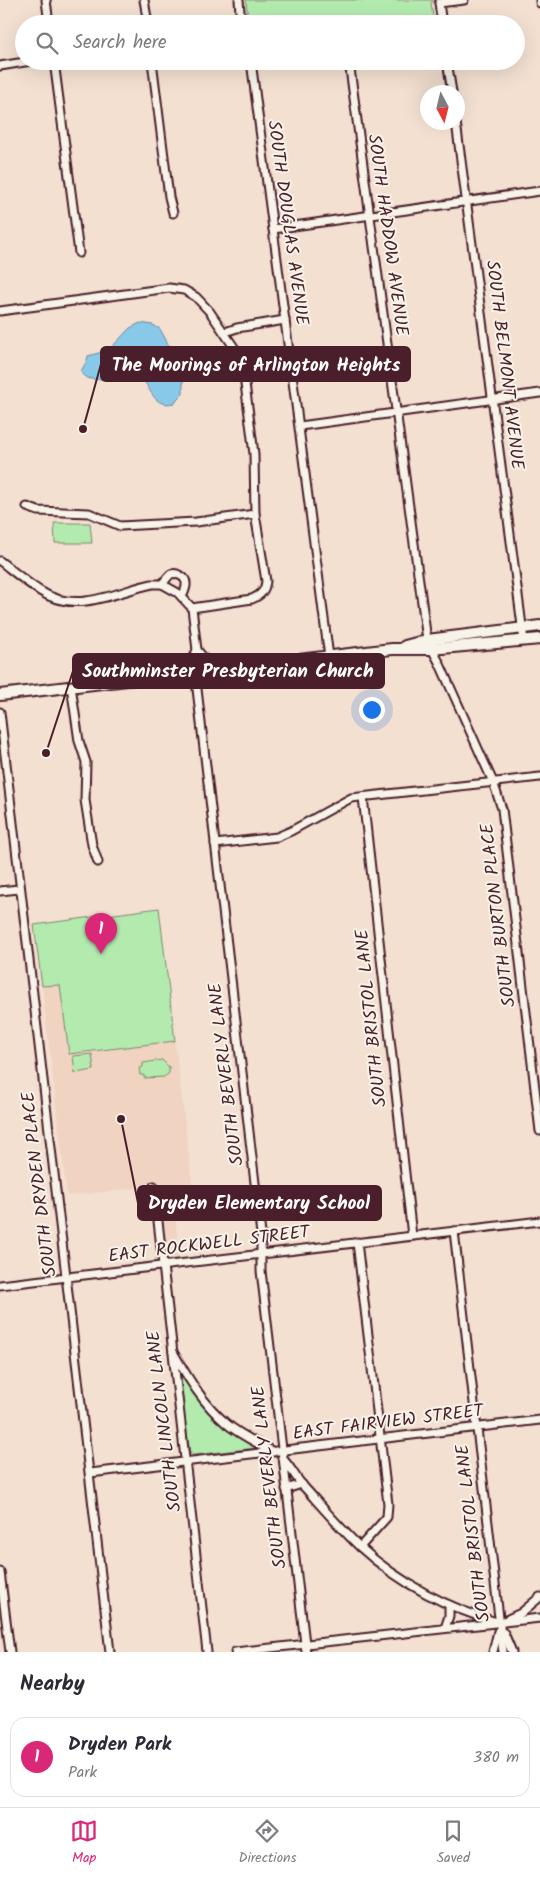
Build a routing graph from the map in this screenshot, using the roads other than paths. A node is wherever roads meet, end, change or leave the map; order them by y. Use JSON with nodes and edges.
{"nodes":[{"id":1,"x":46,"y":0,"type":"edge"},
{"id":2,"x":144,"y":0,"type":"edge"},
{"id":3,"x":239,"y":0,"type":"edge"},
{"id":4,"x":464,"y":0,"type":"edge"},
{"id":5,"x":48,"y":15,"type":"edge"},
{"id":6,"x":146,"y":15,"type":"edge"},
{"id":7,"x":240,"y":15,"type":"edge"},
{"id":8,"x":441,"y":15,"type":"edge"},
{"id":9,"x":15,"y":64,"type":"edge"},
{"id":10,"x":0,"y":66,"type":"edge"},
{"id":11,"x":55,"y":70,"type":"edge"},
{"id":12,"x":153,"y":70,"type":"edge"},
{"id":13,"x":251,"y":70,"type":"edge"},
{"id":14,"x":350,"y":70,"type":"edge"},
{"id":15,"x":448,"y":70,"type":"edge"},
{"id":16,"x":451,"y":85,"type":"edge"},
{"id":17,"x":457,"y":130,"type":"edge"},
{"id":18,"x":540,"y":191,"type":"edge"},
{"id":19,"x":468,"y":202,"type":"junction"},
{"id":20,"x":173,"y":213,"type":"dead end"},
{"id":21,"x":369,"y":216,"type":"junction"},
{"id":22,"x":273,"y":229,"type":"junction"},
{"id":23,"x":79,"y":253,"type":"dead end"},
{"id":24,"x":0,"y":311,"type":"edge"},
{"id":25,"x":285,"y":320,"type":"junction"},
{"id":26,"x":225,"y":332,"type":"junction"},
{"id":27,"x":540,"y":393,"type":"edge"},
{"id":28,"x":494,"y":399,"type":"junction"},
{"id":29,"x":397,"y":413,"type":"junction"},
{"id":30,"x":300,"y":426,"type":"junction"},
{"id":31,"x":26,"y":507,"type":"dead end"},
{"id":32,"x":256,"y":514,"type":"junction"},
{"id":33,"x":2,"y":562,"type":"edge"},
{"id":34,"x":162,"y":584,"type":"junction"},
{"id":35,"x":182,"y":597,"type":"junction"},
{"id":36,"x":192,"y":608,"type":"junction"},
{"id":37,"x":540,"y":626,"type":"edge"},
{"id":38,"x":522,"y":628,"type":"junction"},
{"id":39,"x":540,"y":639,"type":"edge"},
{"id":40,"x":524,"y":641,"type":"junction"},
{"id":41,"x":429,"y":645,"type":"junction"},
{"id":42,"x":197,"y":650,"type":"junction"},
{"id":43,"x":329,"y":657,"type":"junction"},
{"id":44,"x":214,"y":670,"type":"junction"},
{"id":45,"x":191,"y":672,"type":"junction"},
{"id":46,"x":71,"y":686,"type":"junction"},
{"id":47,"x":0,"y":695,"type":"edge"},
{"id":48,"x":0,"y":712,"type":"edge"},
{"id":49,"x":540,"y":777,"type":"edge"},
{"id":50,"x":493,"y":782,"type":"junction"},
{"id":51,"x":363,"y":797,"type":"junction"},
{"id":52,"x":215,"y":844,"type":"junction"},
{"id":53,"x":98,"y":862,"type":"dead end"},
{"id":54,"x":19,"y":889,"type":"junction"},
{"id":55,"x":0,"y":891,"type":"edge"},
{"id":56,"x":540,"y":1131,"type":"edge"},
{"id":57,"x":154,"y":1186,"type":"dead end"},
{"id":58,"x":540,"y":1222,"type":"edge"},
{"id":59,"x":454,"y":1231,"type":"junction"},
{"id":60,"x":412,"y":1236,"type":"junction"},
{"id":61,"x":357,"y":1242,"type":"junction"},
{"id":62,"x":261,"y":1253,"type":"junction"},
{"id":63,"x":162,"y":1265,"type":"junction"},
{"id":64,"x":67,"y":1277,"type":"junction"},
{"id":65,"x":0,"y":1285,"type":"edge"},
{"id":66,"x":172,"y":1350,"type":"junction"},
{"id":67,"x":540,"y":1420,"type":"edge"},
{"id":68,"x":476,"y":1427,"type":"junction"},
{"id":69,"x":380,"y":1439,"type":"junction"},
{"id":70,"x":282,"y":1450,"type":"junction"},
{"id":71,"x":272,"y":1452,"type":"junction"},
{"id":72,"x":282,"y":1458,"type":"junction"},
{"id":73,"x":185,"y":1462,"type":"junction"},
{"id":74,"x":90,"y":1473,"type":"junction"},
{"id":75,"x":302,"y":1484,"type":"junction"},
{"id":76,"x":286,"y":1489,"type":"junction"},
{"id":77,"x":360,"y":1547,"type":"junction"},
{"id":78,"x":0,"y":1572,"type":"edge"},
{"id":79,"x":540,"y":1598,"type":"edge"},
{"id":80,"x":450,"y":1605,"type":"junction"},
{"id":81,"x":540,"y":1618,"type":"edge"},
{"id":82,"x":500,"y":1623,"type":"junction"},
{"id":83,"x":445,"y":1628,"type":"junction"},
{"id":84,"x":304,"y":1643,"type":"junction"},
{"id":85,"x":10,"y":1652,"type":"edge"},
{"id":86,"x":110,"y":1652,"type":"edge"},
{"id":87,"x":207,"y":1652,"type":"edge"},
{"id":88,"x":235,"y":1652,"type":"edge"},
{"id":89,"x":306,"y":1652,"type":"edge"},
{"id":90,"x":494,"y":1652,"type":"edge"},
{"id":91,"x":503,"y":1652,"type":"edge"},
{"id":92,"x":512,"y":1652,"type":"edge"}],
"edges":[{"from":1,"to":5,"type":"street"},
{"from":2,"to":6,"type":"street"},
{"from":3,"to":7,"type":"street"},
{"from":4,"to":8,"type":"street"},
{"from":9,"to":10,"type":"street"},
{"from":11,"to":23,"type":"street"},
{"from":12,"to":20,"type":"street"},
{"from":13,"to":22,"type":"street","name":"SOUTH DOUGLAS AVENUE"},
{"from":14,"to":21,"type":"street","name":"SOUTH HADDOW AVENUE"},
{"from":15,"to":16,"type":"street"},
{"from":17,"to":19,"type":"street","name":"SOUTH BELMONT AVENUE"},
{"from":18,"to":19,"type":"street"},
{"from":19,"to":21,"type":"street"},
{"from":19,"to":28,"type":"street","name":"SOUTH BELMONT AVENUE"},
{"from":21,"to":22,"type":"street"},
{"from":21,"to":29,"type":"street","name":"SOUTH HADDOW AVENUE"},
{"from":22,"to":25,"type":"street","name":"SOUTH DOUGLAS AVENUE"},
{"from":24,"to":26,"type":"street"},
{"from":25,"to":26,"type":"street"},
{"from":25,"to":30,"type":"street","name":"SOUTH DOUGLAS AVENUE"},
{"from":26,"to":32,"type":"street"},
{"from":27,"to":28,"type":"street"},
{"from":28,"to":29,"type":"street"},
{"from":28,"to":38,"type":"street","name":"SOUTH BELMONT AVENUE"},
{"from":29,"to":30,"type":"street"},
{"from":29,"to":41,"type":"street","name":"SOUTH HADDOW AVENUE"},
{"from":30,"to":43,"type":"street","name":"SOUTH DOUGLAS AVENUE"},
{"from":31,"to":32,"type":"street"},
{"from":32,"to":36,"type":"street"},
{"from":33,"to":34,"type":"street"},
{"from":34,"to":35,"type":"street"},
{"from":34,"to":35,"type":"street"},
{"from":35,"to":36,"type":"street"},
{"from":36,"to":42,"type":"street"},
{"from":37,"to":38,"type":"main road"},
{"from":38,"to":40,"type":"street","name":"SOUTH BELMONT AVENUE"},
{"from":38,"to":41,"type":"main road"},
{"from":39,"to":40,"type":"main road"},
{"from":40,"to":41,"type":"main road"},
{"from":41,"to":43,"type":"main road"},
{"from":41,"to":50,"type":"street","name":"SOUTH BURTON PLACE"},
{"from":42,"to":44,"type":"street"},
{"from":42,"to":45,"type":"street"},
{"from":43,"to":44,"type":"main road"},
{"from":44,"to":45,"type":"main road"},
{"from":45,"to":46,"type":"main road"},
{"from":45,"to":52,"type":"street","name":"SOUTH BEVERLY LANE"},
{"from":46,"to":47,"type":"main road"},
{"from":46,"to":53,"type":"street"},
{"from":48,"to":54,"type":"street","name":"SOUTH DRYDEN PLACE"},
{"from":49,"to":50,"type":"street"},
{"from":50,"to":51,"type":"street"},
{"from":50,"to":56,"type":"street","name":"SOUTH BURTON PLACE"},
{"from":51,"to":52,"type":"street"},
{"from":51,"to":60,"type":"street","name":"SOUTH BRISTOL LANE"},
{"from":52,"to":62,"type":"street","name":"SOUTH BEVERLY LANE"},
{"from":54,"to":55,"type":"street"},
{"from":54,"to":64,"type":"street","name":"SOUTH DRYDEN PLACE"},
{"from":57,"to":63,"type":"street","name":"SOUTH LINCOLN LANE"},
{"from":58,"to":59,"type":"street","name":"EAST ROCKWELL STREET"},
{"from":59,"to":60,"type":"street","name":"EAST ROCKWELL STREET"},
{"from":59,"to":68,"type":"street","name":"SOUTH BRISTOL LANE"},
{"from":60,"to":61,"type":"street","name":"EAST ROCKWELL STREET"},
{"from":61,"to":62,"type":"street","name":"EAST ROCKWELL STREET"},
{"from":61,"to":69,"type":"street"},
{"from":62,"to":63,"type":"street","name":"EAST ROCKWELL STREET"},
{"from":62,"to":70,"type":"street","name":"SOUTH BEVERLY LANE"},
{"from":63,"to":64,"type":"street","name":"EAST ROCKWELL STREET"},
{"from":63,"to":66,"type":"street","name":"SOUTH LINCOLN LANE"},
{"from":64,"to":65,"type":"street","name":"EAST ROCKWELL STREET"},
{"from":64,"to":74,"type":"street","name":"SOUTH DRYDEN PLACE"},
{"from":66,"to":71,"type":"street"},
{"from":66,"to":73,"type":"street","name":"SOUTH LINCOLN LANE"},
{"from":67,"to":68,"type":"street","name":"EAST FAIRVIEW STREET"},
{"from":68,"to":69,"type":"street","name":"EAST FAIRVIEW STREET"},
{"from":68,"to":82,"type":"street","name":"SOUTH BRISTOL LANE"},
{"from":69,"to":70,"type":"street","name":"EAST FAIRVIEW STREET"},
{"from":69,"to":77,"type":"street"},
{"from":70,"to":71,"type":"street","name":"EAST FAIRVIEW STREET"},
{"from":70,"to":72,"type":"street","name":"SOUTH BEVERLY LANE"},
{"from":71,"to":72,"type":"street"},
{"from":71,"to":73,"type":"street","name":"EAST FAIRVIEW STREET"},
{"from":72,"to":75,"type":"street"},
{"from":72,"to":76,"type":"street","name":"SOUTH BEVERLY LANE"},
{"from":73,"to":74,"type":"street","name":"EAST FAIRVIEW STREET"},
{"from":73,"to":87,"type":"street","name":"SOUTH LINCOLN LANE"},
{"from":74,"to":86,"type":"street","name":"SOUTH DRYDEN PLACE"},
{"from":75,"to":76,"type":"street"},
{"from":75,"to":77,"type":"street"},
{"from":76,"to":84,"type":"street","name":"SOUTH BEVERLY LANE"},
{"from":77,"to":80,"type":"street"},
{"from":78,"to":85,"type":"street"},
{"from":79,"to":82,"type":"street"},
{"from":80,"to":82,"type":"street"},
{"from":80,"to":83,"type":"street"},
{"from":81,"to":82,"type":"street"},
{"from":82,"to":83,"type":"street"},
{"from":82,"to":90,"type":"street"},
{"from":82,"to":91,"type":"street","name":"SOUTH BRISTOL LANE"},
{"from":82,"to":92,"type":"street"},
{"from":83,"to":84,"type":"street"},
{"from":84,"to":88,"type":"street"},
{"from":84,"to":89,"type":"street","name":"SOUTH BEVERLY LANE"}]}
